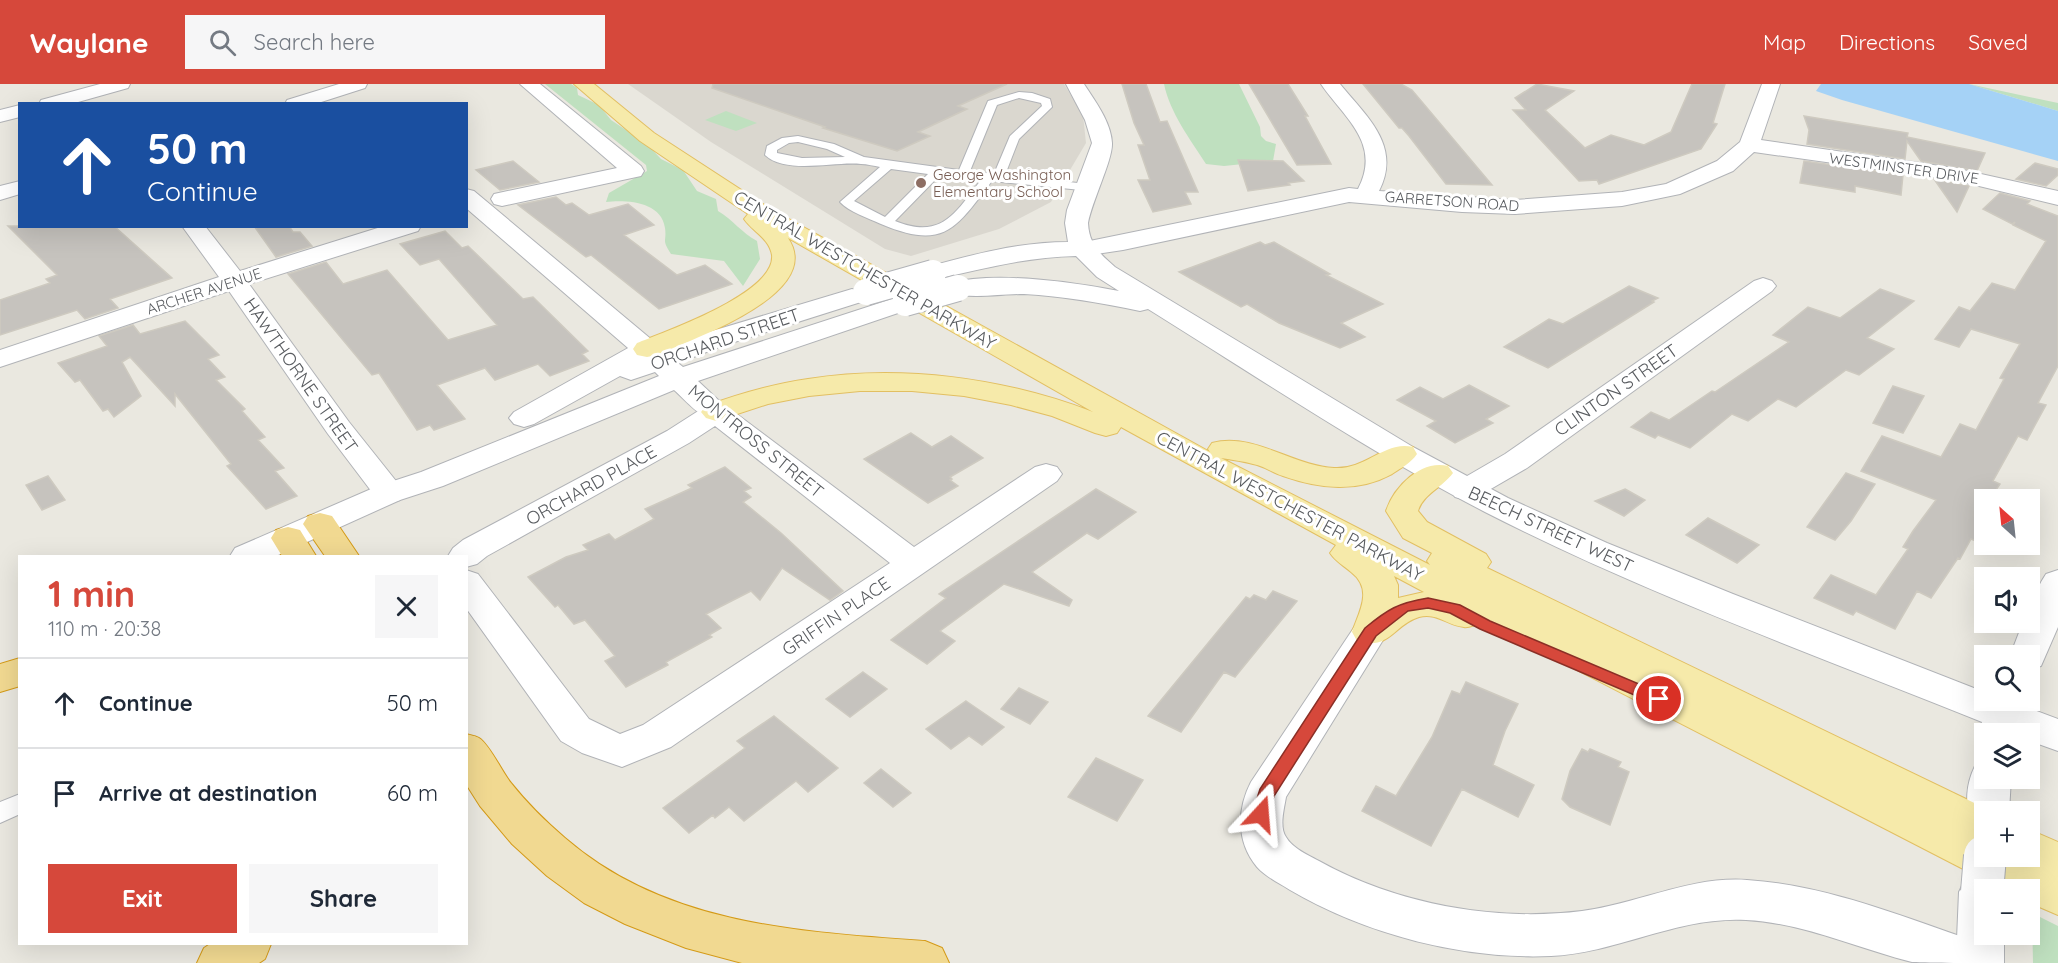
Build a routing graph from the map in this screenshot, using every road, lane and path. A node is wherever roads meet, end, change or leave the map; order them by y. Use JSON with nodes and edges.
{"nodes":[{"id":1,"x":121,"y":84,"type":"edge"},
{"id":2,"x":358,"y":84,"type":"edge"},
{"id":3,"x":529,"y":84,"type":"edge"},
{"id":4,"x":584,"y":84,"type":"edge"},
{"id":5,"x":607,"y":84,"type":"edge"},
{"id":6,"x":1075,"y":84,"type":"edge"},
{"id":7,"x":1330,"y":84,"type":"edge"},
{"id":8,"x":1771,"y":84,"type":"edge"},
{"id":9,"x":1023,"y":89,"type":"edge"},
{"id":10,"x":55,"y":102,"type":"edge"},
{"id":11,"x":308,"y":102,"type":"edge"},
{"id":12,"x":1749,"y":145,"type":"junction"},
{"id":13,"x":861,"y":160,"type":"junction"},
{"id":14,"x":888,"y":165,"type":"junction"},
{"id":15,"x":937,"y":171,"type":"junction"},
{"id":16,"x":963,"y":174,"type":"junction"},
{"id":17,"x":994,"y":177,"type":"junction"},
{"id":18,"x":714,"y":182,"type":"junction"},
{"id":19,"x":18,"y":188,"type":"edge"},
{"id":20,"x":1088,"y":188,"type":"junction"},
{"id":21,"x":0,"y":193,"type":"edge"},
{"id":22,"x":1366,"y":195,"type":"junction"},
{"id":23,"x":2058,"y":198,"type":"edge"},
{"id":24,"x":502,"y":199,"type":"dead end"},
{"id":25,"x":470,"y":203,"type":"edge"},
{"id":26,"x":888,"y":221,"type":"junction"},
{"id":27,"x":1060,"y":222,"type":"junction"},
{"id":28,"x":195,"y":228,"type":"edge"},
{"id":29,"x":404,"y":228,"type":"edge"},
{"id":30,"x":1083,"y":249,"type":"junction"},
{"id":31,"x":987,"y":258,"type":"junction"},
{"id":32,"x":236,"y":280,"type":"junction"},
{"id":33,"x":1763,"y":286,"type":"dead end"},
{"id":34,"x":958,"y":288,"type":"junction"},
{"id":35,"x":1162,"y":308,"type":"junction"},
{"id":36,"x":0,"y":359,"type":"edge"},
{"id":37,"x":662,"y":363,"type":"junction"},
{"id":38,"x":716,"y":412,"type":"junction"},
{"id":39,"x":1177,"y":447,"type":"junction"},
{"id":40,"x":1223,"y":449,"type":"junction"},
{"id":41,"x":1402,"y":454,"type":"junction"},
{"id":42,"x":1046,"y":474,"type":"dead end"},
{"id":43,"x":1451,"y":482,"type":"junction"},
{"id":44,"x":389,"y":493,"type":"junction"},
{"id":45,"x":1291,"y":508,"type":"junction"},
{"id":46,"x":320,"y":525,"type":"junction"},
{"id":47,"x":293,"y":547,"type":"edge"},
{"id":48,"x":253,"y":555,"type":"edge"},
{"id":49,"x":341,"y":555,"type":"edge"},
{"id":50,"x":466,"y":555,"type":"edge"},
{"id":51,"x":912,"y":563,"type":"junction"},
{"id":52,"x":2058,"y":582,"type":"edge"},
{"id":53,"x":468,"y":585,"type":"edge"},
{"id":54,"x":1370,"y":632,"type":"junction"},
{"id":55,"x":2032,"y":645,"type":"edge"},
{"id":56,"x":18,"y":662,"type":"edge"},
{"id":57,"x":0,"y":670,"type":"edge"},
{"id":58,"x":18,"y":673,"type":"edge"},
{"id":59,"x":0,"y":678,"type":"edge"},
{"id":60,"x":1699,"y":702,"type":"junction"},
{"id":61,"x":2004,"y":716,"type":"edge"},
{"id":62,"x":2058,"y":735,"type":"edge"},
{"id":63,"x":468,"y":753,"type":"edge"},
{"id":64,"x":18,"y":804,"type":"edge"},
{"id":65,"x":0,"y":813,"type":"edge"},
{"id":66,"x":1974,"y":823,"type":"edge"},
{"id":67,"x":2040,"y":854,"type":"edge"},
{"id":68,"x":2058,"y":863,"type":"edge"},
{"id":69,"x":1984,"y":874,"type":"edge"},
{"id":70,"x":2058,"y":895,"type":"edge"},
{"id":71,"x":247,"y":945,"type":"edge"},
{"id":72,"x":221,"y":963,"type":"edge"},
{"id":73,"x":925,"y":963,"type":"edge"},
{"id":74,"x":1974,"y":963,"type":"edge"},
{"id":75,"x":1980,"y":963,"type":"edge"}],
"edges":[{"from":1,"to":10,"type":"street"},
{"from":2,"to":11,"type":"street"},
{"from":3,"to":24,"type":"street"},
{"from":4,"to":18,"type":"main road","name":"CENTRAL WESTCHESTER PARKWAY"},
{"from":5,"to":40,"type":"main road","name":"CENTRAL WESTCHESTER PARKWAY"},
{"from":6,"to":20,"type":"street"},
{"from":7,"to":22,"type":"street"},
{"from":8,"to":12,"type":"street","name":"GARRETSON ROAD"},
{"from":9,"to":16,"type":"lane"},
{"from":9,"to":17,"type":"lane"},
{"from":12,"to":22,"type":"street","name":"GARRETSON ROAD"},
{"from":12,"to":23,"type":"street","name":"WESTMINSTER DRIVE"},
{"from":13,"to":13,"type":"lane"},
{"from":13,"to":14,"type":"lane"},
{"from":14,"to":15,"type":"lane"},
{"from":14,"to":26,"type":"lane"},
{"from":15,"to":16,"type":"lane"},
{"from":15,"to":26,"type":"lane"},
{"from":16,"to":17,"type":"lane"},
{"from":17,"to":20,"type":"lane"},
{"from":17,"to":26,"type":"lane"},
{"from":18,"to":37,"type":"main road"},
{"from":18,"to":39,"type":"main road","name":"CENTRAL WESTCHESTER PARKWAY"},
{"from":19,"to":21,"type":"street"},
{"from":20,"to":27,"type":"street"},
{"from":22,"to":30,"type":"street","name":"GARRETSON ROAD"},
{"from":25,"to":37,"type":"street","name":"MONTROSS STREET"},
{"from":27,"to":30,"type":"street"},
{"from":27,"to":31,"type":"street"},
{"from":28,"to":32,"type":"street","name":"HAWTHORNE STREET"},
{"from":29,"to":32,"type":"street","name":"ARCHER AVENUE"},
{"from":30,"to":31,"type":"street","name":"ORCHARD STREET"},
{"from":30,"to":34,"type":"street","name":"ORCHARD STREET"},
{"from":30,"to":35,"type":"street","name":"BEECH STREET WEST"},
{"from":31,"to":37,"type":"street","name":"ORCHARD STREET","bridge":true},
{"from":32,"to":36,"type":"street","name":"ARCHER AVENUE"},
{"from":32,"to":44,"type":"street","name":"HAWTHORNE STREET"},
{"from":33,"to":43,"type":"street","name":"CLINTON STREET"},
{"from":34,"to":35,"type":"street"},
{"from":34,"to":37,"type":"street","name":"ORCHARD STREET","bridge":true},
{"from":35,"to":41,"type":"street","name":"BEECH STREET WEST"},
{"from":37,"to":38,"type":"street","name":"MONTROSS STREET"},
{"from":37,"to":44,"type":"street","name":"ORCHARD STREET"},
{"from":37,"to":44,"type":"street","name":"ORCHARD STREET"},
{"from":38,"to":39,"type":"main road"},
{"from":38,"to":50,"type":"street","name":"ORCHARD PLACE"},
{"from":38,"to":51,"type":"street","name":"MONTROSS STREET"},
{"from":39,"to":45,"type":"main road","name":"CENTRAL WESTCHESTER PARKWAY"},
{"from":40,"to":41,"type":"main road"},
{"from":40,"to":60,"type":"main road","name":"CENTRAL WESTCHESTER PARKWAY"},
{"from":41,"to":43,"type":"street","name":"BEECH STREET WEST"},
{"from":42,"to":51,"type":"street","name":"GRIFFIN PLACE"},
{"from":43,"to":60,"type":"main road"},
{"from":43,"to":61,"type":"street","name":"BEECH STREET WEST"},
{"from":44,"to":46,"type":"street","name":"ORCHARD STREET"},
{"from":45,"to":54,"type":"main road"},
{"from":45,"to":60,"type":"main road","name":"CENTRAL WESTCHESTER PARKWAY"},
{"from":46,"to":47,"type":"street","name":"ORCHARD STREET"},
{"from":46,"to":49,"type":"highway"},
{"from":47,"to":48,"type":"street","name":"ORCHARD STREET"},
{"from":51,"to":53,"type":"street","name":"GRIFFIN PLACE"},
{"from":52,"to":55,"type":"street"},
{"from":54,"to":60,"type":"main road"},
{"from":54,"to":74,"type":"street"},
{"from":56,"to":57,"type":"street"},
{"from":58,"to":59,"type":"highway"},
{"from":60,"to":66,"type":"main road","name":"CENTRAL WESTCHESTER PARKWAY"},
{"from":60,"to":70,"type":"main road","name":"CENTRAL WESTCHESTER PARKWAY"},
{"from":61,"to":62,"type":"street","name":"BEECH STREET WEST"},
{"from":63,"to":73,"type":"highway"},
{"from":64,"to":65,"type":"lane"},
{"from":67,"to":68,"type":"main road"},
{"from":69,"to":75,"type":"street"},
{"from":71,"to":72,"type":"highway"}]}
